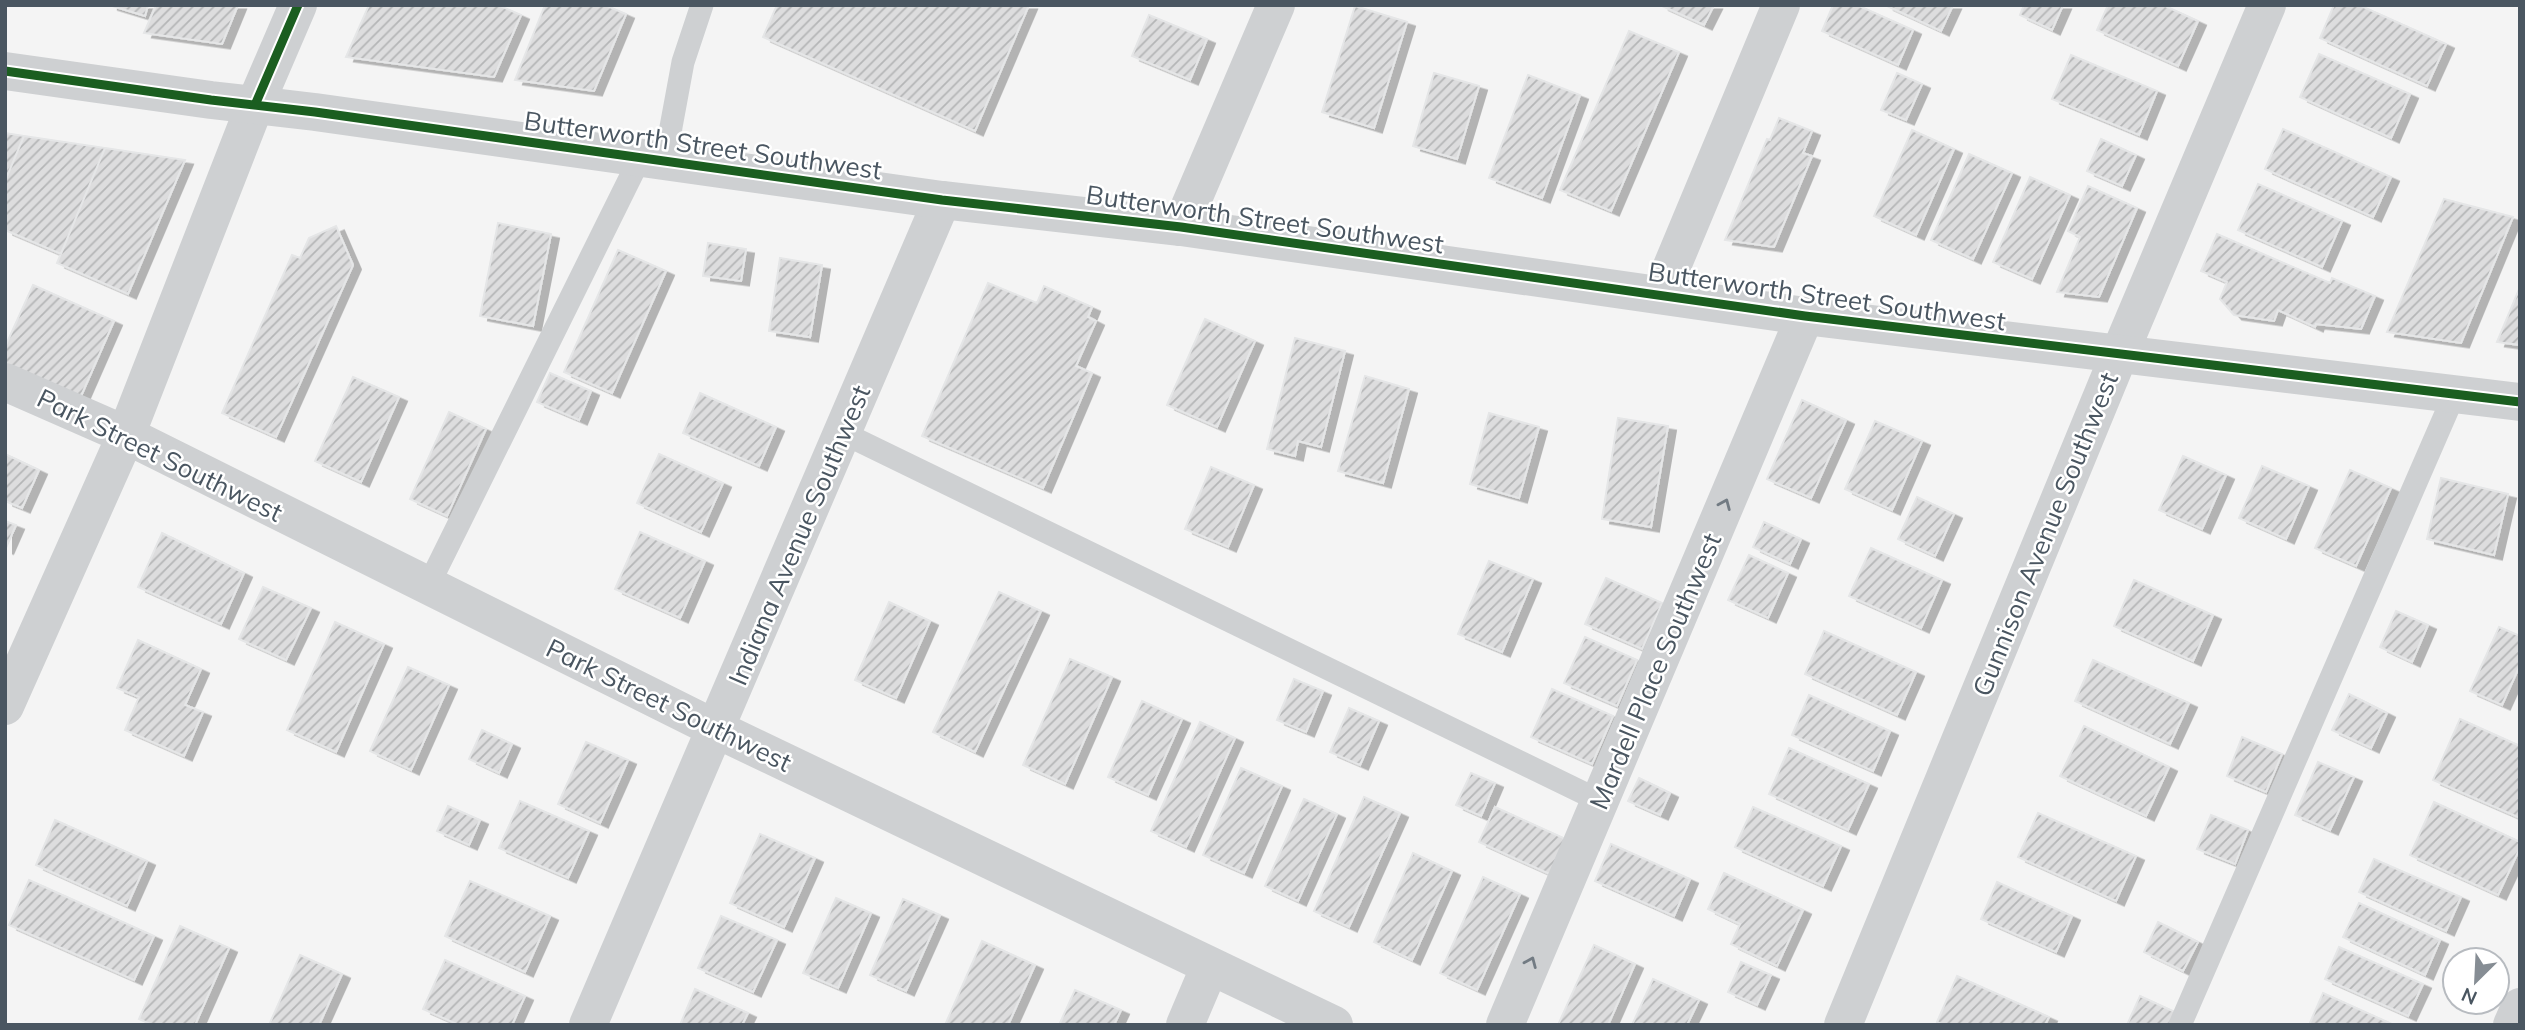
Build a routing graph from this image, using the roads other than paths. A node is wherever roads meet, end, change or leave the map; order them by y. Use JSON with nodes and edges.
{"nodes":[{"id":1,"x":298,"y":5,"type":"edge"},
{"id":2,"x":702,"y":5,"type":"edge"},
{"id":3,"x":1276,"y":5,"type":"edge"},
{"id":4,"x":1781,"y":5,"type":"edge"},
{"id":5,"x":2267,"y":5,"type":"edge"},
{"id":6,"x":5,"y":71,"type":"edge"},
{"id":7,"x":255,"y":105,"type":"junction"},
{"id":8,"x":653,"y":160,"type":"junction"},
{"id":9,"x":942,"y":200,"type":"junction"},
{"id":10,"x":1181,"y":227,"type":"junction"},
{"id":11,"x":1660,"y":295,"type":"junction"},
{"id":12,"x":1805,"y":316,"type":"junction"},
{"id":13,"x":2119,"y":355,"type":"junction"},
{"id":14,"x":5,"y":382,"type":"edge"},
{"id":15,"x":2454,"y":395,"type":"junction"},
{"id":16,"x":2520,"y":402,"type":"edge"},
{"id":17,"x":843,"y":433,"type":"junction"},
{"id":18,"x":126,"y":435,"type":"junction"},
{"id":19,"x":428,"y":586,"type":"junction"},
{"id":20,"x":5,"y":706,"type":"edge"},
{"id":21,"x":716,"y":729,"type":"junction"},
{"id":22,"x":1600,"y":801,"type":"junction"},
{"id":23,"x":1210,"y":966,"type":"junction"},
{"id":24,"x":2520,"y":1007,"type":"edge"},
{"id":25,"x":588,"y":1025,"type":"edge"},
{"id":26,"x":1185,"y":1025,"type":"edge"},
{"id":27,"x":1334,"y":1025,"type":"edge"},
{"id":28,"x":1505,"y":1025,"type":"edge"},
{"id":29,"x":1843,"y":1025,"type":"edge"},
{"id":30,"x":2180,"y":1025,"type":"edge"},
{"id":31,"x":2512,"y":1025,"type":"edge"}],
"edges":[{"from":1,"to":7,"type":"street"},
{"from":2,"to":8,"type":"lane"},
{"from":3,"to":10,"type":"street"},
{"from":4,"to":11,"type":"street"},
{"from":5,"to":13,"type":"street","name":"Gunnison Avenue Southwest"},
{"from":6,"to":7,"type":"street","name":"Butterworth Street Southwest"},
{"from":7,"to":8,"type":"street","name":"Butterworth Street Southwest"},
{"from":7,"to":18,"type":"street"},
{"from":8,"to":9,"type":"street","name":"Butterworth Street Southwest"},
{"from":8,"to":19,"type":"lane"},
{"from":9,"to":10,"type":"street","name":"Butterworth Street Southwest"},
{"from":9,"to":17,"type":"street","name":"Indiana Avenue Southwest"},
{"from":10,"to":11,"type":"street","name":"Butterworth Street Southwest"},
{"from":11,"to":12,"type":"street","name":"Butterworth Street Southwest"},
{"from":12,"to":13,"type":"street","name":"Butterworth Street Southwest"},
{"from":22,"to":12,"type":"street","name":"Mardell Place Southwest","one_way":true},
{"from":13,"to":15,"type":"street","name":"Butterworth Street Southwest"},
{"from":13,"to":29,"type":"street","name":"Gunnison Avenue Southwest"},
{"from":14,"to":18,"type":"street","name":"Park Street Southwest"},
{"from":15,"to":16,"type":"street","name":"Butterworth Street Southwest"},
{"from":15,"to":30,"type":"lane"},
{"from":17,"to":21,"type":"street","name":"Indiana Avenue Southwest"},
{"from":17,"to":22,"type":"lane"},
{"from":18,"to":19,"type":"street","name":"Park Street Southwest"},
{"from":18,"to":20,"type":"street"},
{"from":19,"to":21,"type":"street","name":"Park Street Southwest"},
{"from":21,"to":23,"type":"street","name":"Park Street Southwest"},
{"from":21,"to":25,"type":"street","name":"Indiana Avenue Southwest"},
{"from":28,"to":22,"type":"street","name":"Mardell Place Southwest","one_way":true},
{"from":23,"to":26,"type":"street"},
{"from":23,"to":27,"type":"street","name":"Park Street Southwest"},
{"from":24,"to":31,"type":"street"}]}
